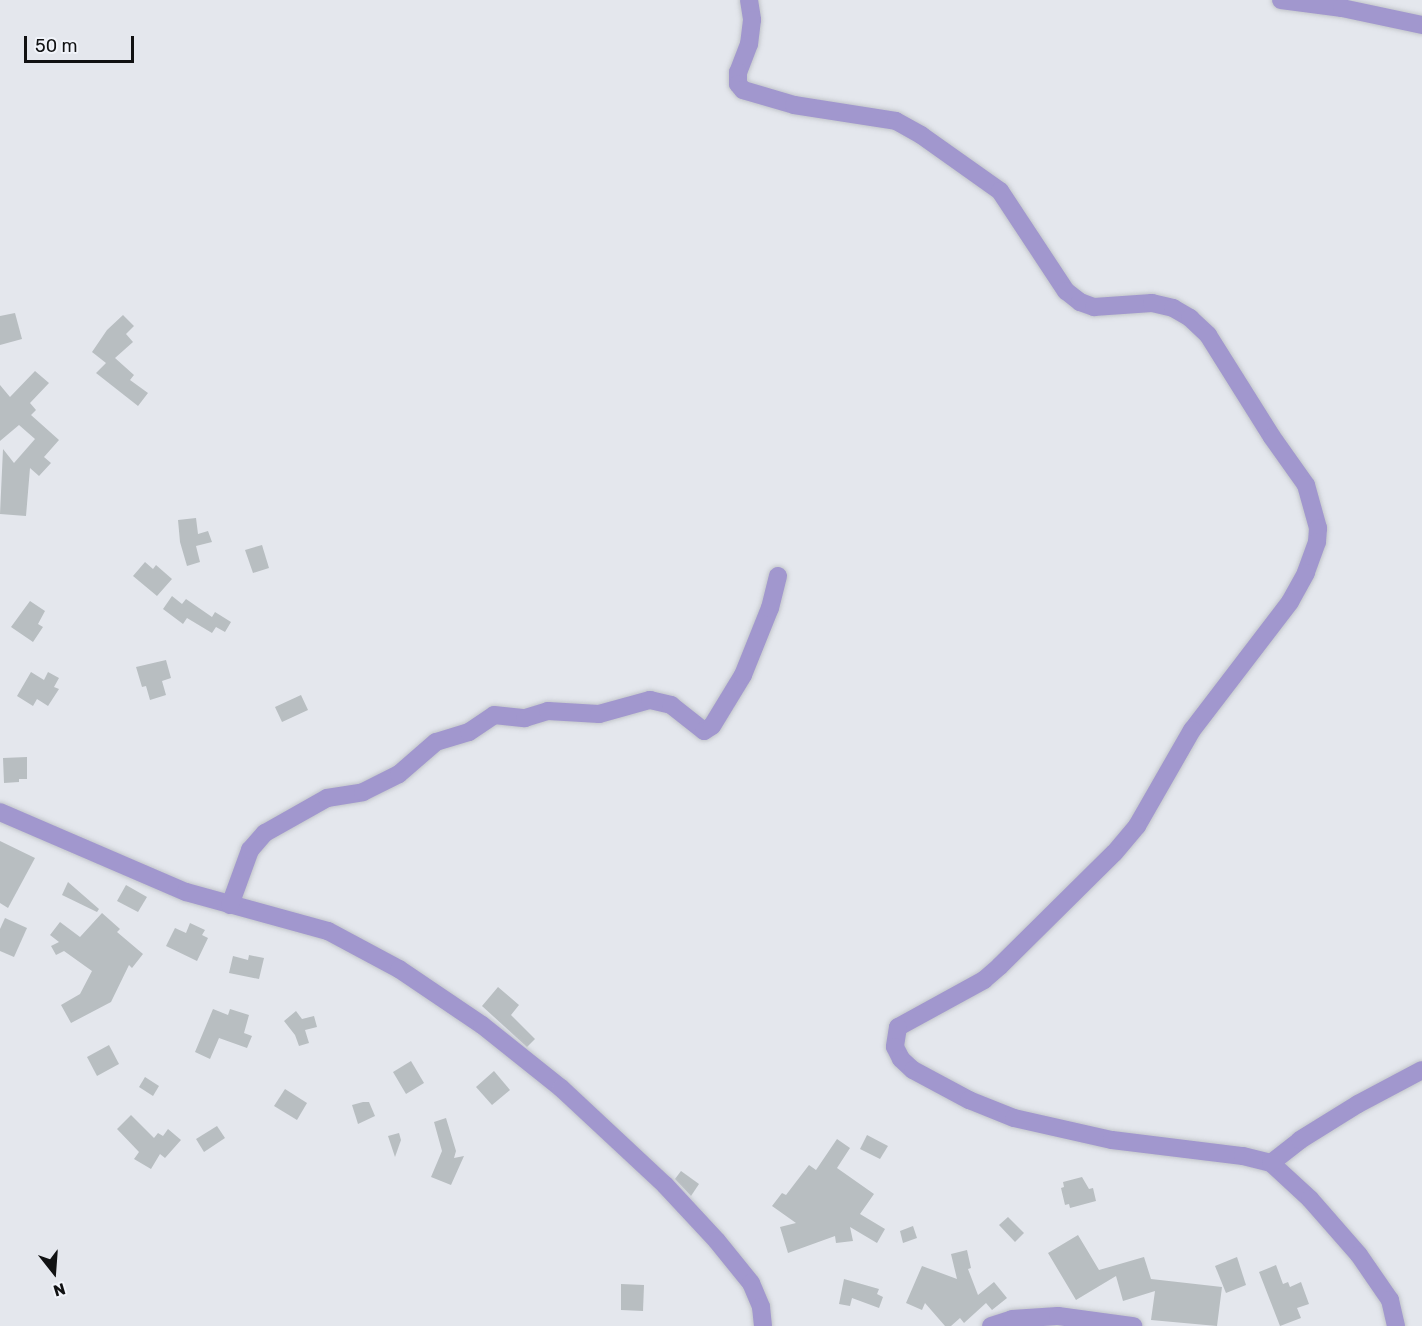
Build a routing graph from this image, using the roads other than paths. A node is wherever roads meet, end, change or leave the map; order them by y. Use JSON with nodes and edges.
{"nodes":[{"id":1,"x":749,"y":0,"type":"edge"},
{"id":2,"x":1281,"y":0,"type":"edge"},
{"id":3,"x":1422,"y":25,"type":"edge"},
{"id":4,"x":778,"y":576,"type":"dead end"},
{"id":5,"x":0,"y":812,"type":"edge"},
{"id":6,"x":230,"y":905,"type":"junction"},
{"id":7,"x":1422,"y":1070,"type":"edge"},
{"id":8,"x":1271,"y":1163,"type":"junction"},
{"id":9,"x":763,"y":1326,"type":"edge"},
{"id":10,"x":992,"y":1326,"type":"edge"},
{"id":11,"x":1133,"y":1326,"type":"edge"},
{"id":12,"x":1396,"y":1326,"type":"edge"}],
"edges":[{"from":1,"to":8,"type":"street"},
{"from":2,"to":3,"type":"street"},
{"from":4,"to":6,"type":"street"},
{"from":5,"to":6,"type":"street"},
{"from":6,"to":9,"type":"street"},
{"from":7,"to":8,"type":"street"},
{"from":8,"to":12,"type":"street"},
{"from":10,"to":11,"type":"street"}]}
